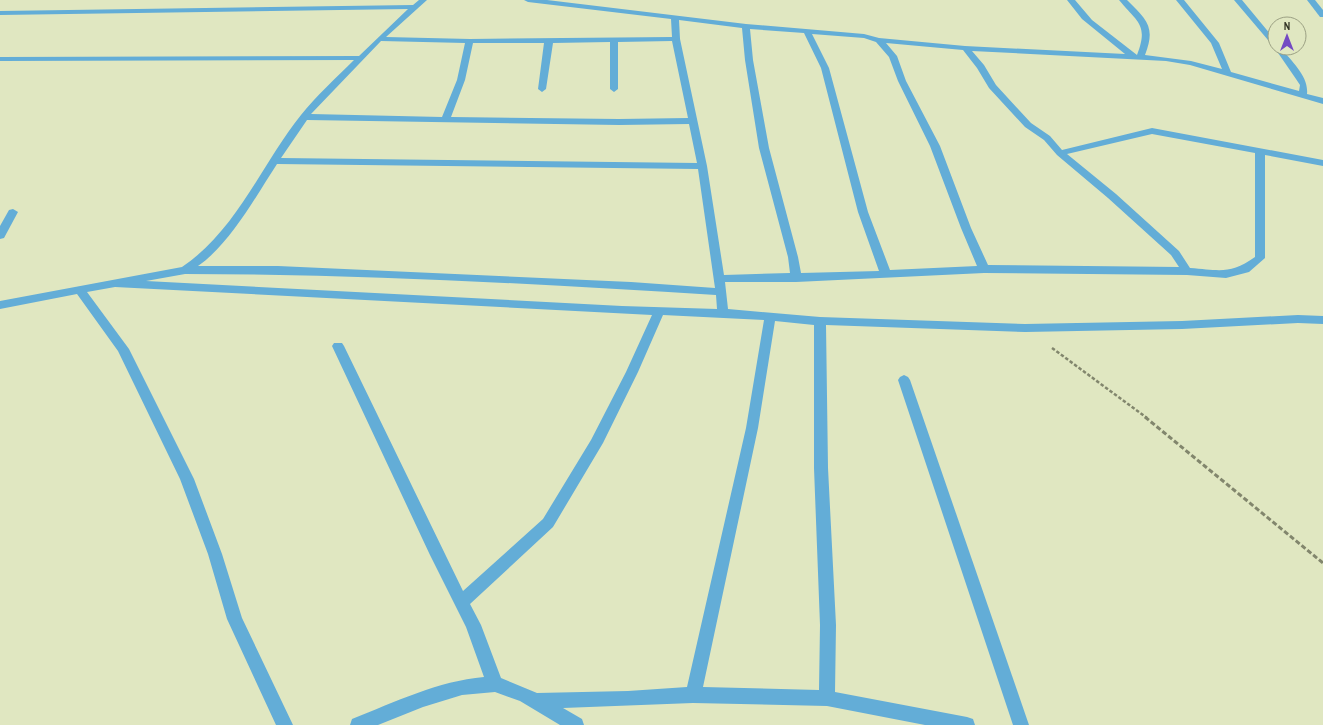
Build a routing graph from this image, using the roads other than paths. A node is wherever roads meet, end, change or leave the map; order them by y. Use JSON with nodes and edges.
{"nodes":[{"id":1,"x":423,"y":0,"type":"edge"},
{"id":2,"x":528,"y":0,"type":"edge"},
{"id":3,"x":1071,"y":0,"type":"edge"},
{"id":4,"x":1123,"y":0,"type":"edge"},
{"id":5,"x":1180,"y":0,"type":"edge"},
{"id":6,"x":1238,"y":0,"type":"edge"},
{"id":7,"x":1311,"y":0,"type":"edge"},
{"id":8,"x":413,"y":7,"type":"junction"},
{"id":9,"x":0,"y":12,"type":"edge"},
{"id":10,"x":1323,"y":15,"type":"edge"},
{"id":11,"x":675,"y":17,"type":"junction"},
{"id":12,"x":746,"y":26,"type":"junction"},
{"id":13,"x":807,"y":32,"type":"junction"},
{"id":14,"x":1267,"y":35,"type":"edge"},
{"id":15,"x":379,"y":39,"type":"junction"},
{"id":16,"x":549,"y":39,"type":"junction"},
{"id":17,"x":676,"y":39,"type":"junction"},
{"id":18,"x":614,"y":40,"type":"junction"},
{"id":19,"x":879,"y":40,"type":"junction"},
{"id":20,"x":470,"y":41,"type":"junction"},
{"id":21,"x":965,"y":48,"type":"junction"},
{"id":22,"x":1131,"y":55,"type":"junction"},
{"id":23,"x":1141,"y":56,"type":"junction"},
{"id":24,"x":1284,"y":56,"type":"edge"},
{"id":25,"x":0,"y":58,"type":"edge"},
{"id":26,"x":360,"y":58,"type":"junction"},
{"id":27,"x":1227,"y":74,"type":"junction"},
{"id":28,"x":542,"y":89,"type":"dead end"},
{"id":29,"x":614,"y":89,"type":"dead end"},
{"id":30,"x":1304,"y":95,"type":"junction"},
{"id":31,"x":1323,"y":101,"type":"edge"},
{"id":32,"x":304,"y":117,"type":"junction"},
{"id":33,"x":446,"y":119,"type":"junction"},
{"id":34,"x":692,"y":122,"type":"junction"},
{"id":35,"x":1260,"y":151,"type":"junction"},
{"id":36,"x":1060,"y":153,"type":"junction"},
{"id":37,"x":273,"y":161,"type":"junction"},
{"id":38,"x":1323,"y":164,"type":"edge"},
{"id":39,"x":702,"y":166,"type":"junction"},
{"id":40,"x":13,"y":212,"type":"dead end"},
{"id":41,"x":0,"y":236,"type":"edge"},
{"id":42,"x":984,"y":269,"type":"junction"},
{"id":43,"x":185,"y":270,"type":"junction"},
{"id":44,"x":1187,"y":271,"type":"junction"},
{"id":45,"x":886,"y":274,"type":"junction"},
{"id":46,"x":796,"y":278,"type":"junction"},
{"id":47,"x":719,"y":280,"type":"junction"},
{"id":48,"x":111,"y":283,"type":"junction"},
{"id":49,"x":79,"y":289,"type":"junction"},
{"id":50,"x":721,"y":292,"type":"junction"},
{"id":51,"x":0,"y":305,"type":"edge"},
{"id":52,"x":659,"y":311,"type":"junction"},
{"id":53,"x":722,"y":313,"type":"junction"},
{"id":54,"x":770,"y":317,"type":"junction"},
{"id":55,"x":1323,"y":320,"type":"edge"},
{"id":56,"x":820,"y":321,"type":"junction"},
{"id":57,"x":338,"y":346,"type":"dead end"},
{"id":58,"x":904,"y":380,"type":"dead end"},
{"id":59,"x":462,"y":601,"type":"junction"},
{"id":60,"x":495,"y":684,"type":"junction"},
{"id":61,"x":693,"y":694,"type":"junction"},
{"id":62,"x":827,"y":698,"type":"junction"},
{"id":63,"x":536,"y":701,"type":"junction"},
{"id":64,"x":285,"y":725,"type":"edge"},
{"id":65,"x":358,"y":725,"type":"edge"},
{"id":66,"x":576,"y":725,"type":"edge"},
{"id":67,"x":967,"y":725,"type":"edge"},
{"id":68,"x":1021,"y":725,"type":"edge"}],
"edges":[{"from":1,"to":8,"type":"street"},
{"from":2,"to":11,"type":"street"},
{"from":3,"to":22,"type":"street"},
{"from":4,"to":23,"type":"street"},
{"from":5,"to":27,"type":"street"},
{"from":6,"to":14,"type":"street"},
{"from":7,"to":10,"type":"street"},
{"from":8,"to":9,"type":"street"},
{"from":8,"to":15,"type":"street"},
{"from":11,"to":12,"type":"street"},
{"from":11,"to":17,"type":"street"},
{"from":12,"to":13,"type":"street"},
{"from":12,"to":46,"type":"street"},
{"from":13,"to":19,"type":"street"},
{"from":13,"to":45,"type":"street"},
{"from":15,"to":20,"type":"street"},
{"from":15,"to":26,"type":"street"},
{"from":16,"to":18,"type":"street"},
{"from":16,"to":20,"type":"street"},
{"from":16,"to":28,"type":"street"},
{"from":17,"to":18,"type":"street"},
{"from":17,"to":34,"type":"street"},
{"from":18,"to":29,"type":"street"},
{"from":19,"to":21,"type":"street"},
{"from":19,"to":42,"type":"street"},
{"from":20,"to":33,"type":"street"},
{"from":21,"to":22,"type":"street"},
{"from":21,"to":36,"type":"street"},
{"from":22,"to":23,"type":"street"},
{"from":23,"to":27,"type":"street"},
{"from":24,"to":30,"type":"street"},
{"from":25,"to":26,"type":"street"},
{"from":26,"to":32,"type":"street"},
{"from":27,"to":30,"type":"street"},
{"from":30,"to":31,"type":"street"},
{"from":32,"to":33,"type":"street"},
{"from":32,"to":37,"type":"street"},
{"from":33,"to":34,"type":"street"},
{"from":34,"to":39,"type":"street"},
{"from":35,"to":36,"type":"street"},
{"from":35,"to":38,"type":"street"},
{"from":35,"to":44,"type":"street"},
{"from":36,"to":44,"type":"street"},
{"from":37,"to":39,"type":"street"},
{"from":37,"to":43,"type":"street"},
{"from":39,"to":47,"type":"street"},
{"from":40,"to":41,"type":"street"},
{"from":42,"to":44,"type":"street"},
{"from":42,"to":45,"type":"street"},
{"from":43,"to":48,"type":"street"},
{"from":43,"to":50,"type":"street"},
{"from":45,"to":46,"type":"street"},
{"from":46,"to":47,"type":"street"},
{"from":47,"to":50,"type":"street"},
{"from":48,"to":49,"type":"street"},
{"from":48,"to":52,"type":"street"},
{"from":49,"to":51,"type":"street"},
{"from":49,"to":64,"type":"street"},
{"from":50,"to":53,"type":"street"},
{"from":52,"to":53,"type":"street"},
{"from":52,"to":59,"type":"street"},
{"from":53,"to":54,"type":"street"},
{"from":54,"to":56,"type":"street"},
{"from":54,"to":61,"type":"street"},
{"from":55,"to":56,"type":"street"},
{"from":56,"to":62,"type":"street"},
{"from":57,"to":59,"type":"street"},
{"from":58,"to":68,"type":"street"},
{"from":59,"to":60,"type":"street"},
{"from":60,"to":63,"type":"street"},
{"from":60,"to":65,"type":"street"},
{"from":61,"to":62,"type":"street"},
{"from":61,"to":63,"type":"street"},
{"from":62,"to":67,"type":"street"},
{"from":63,"to":66,"type":"street"}]}
